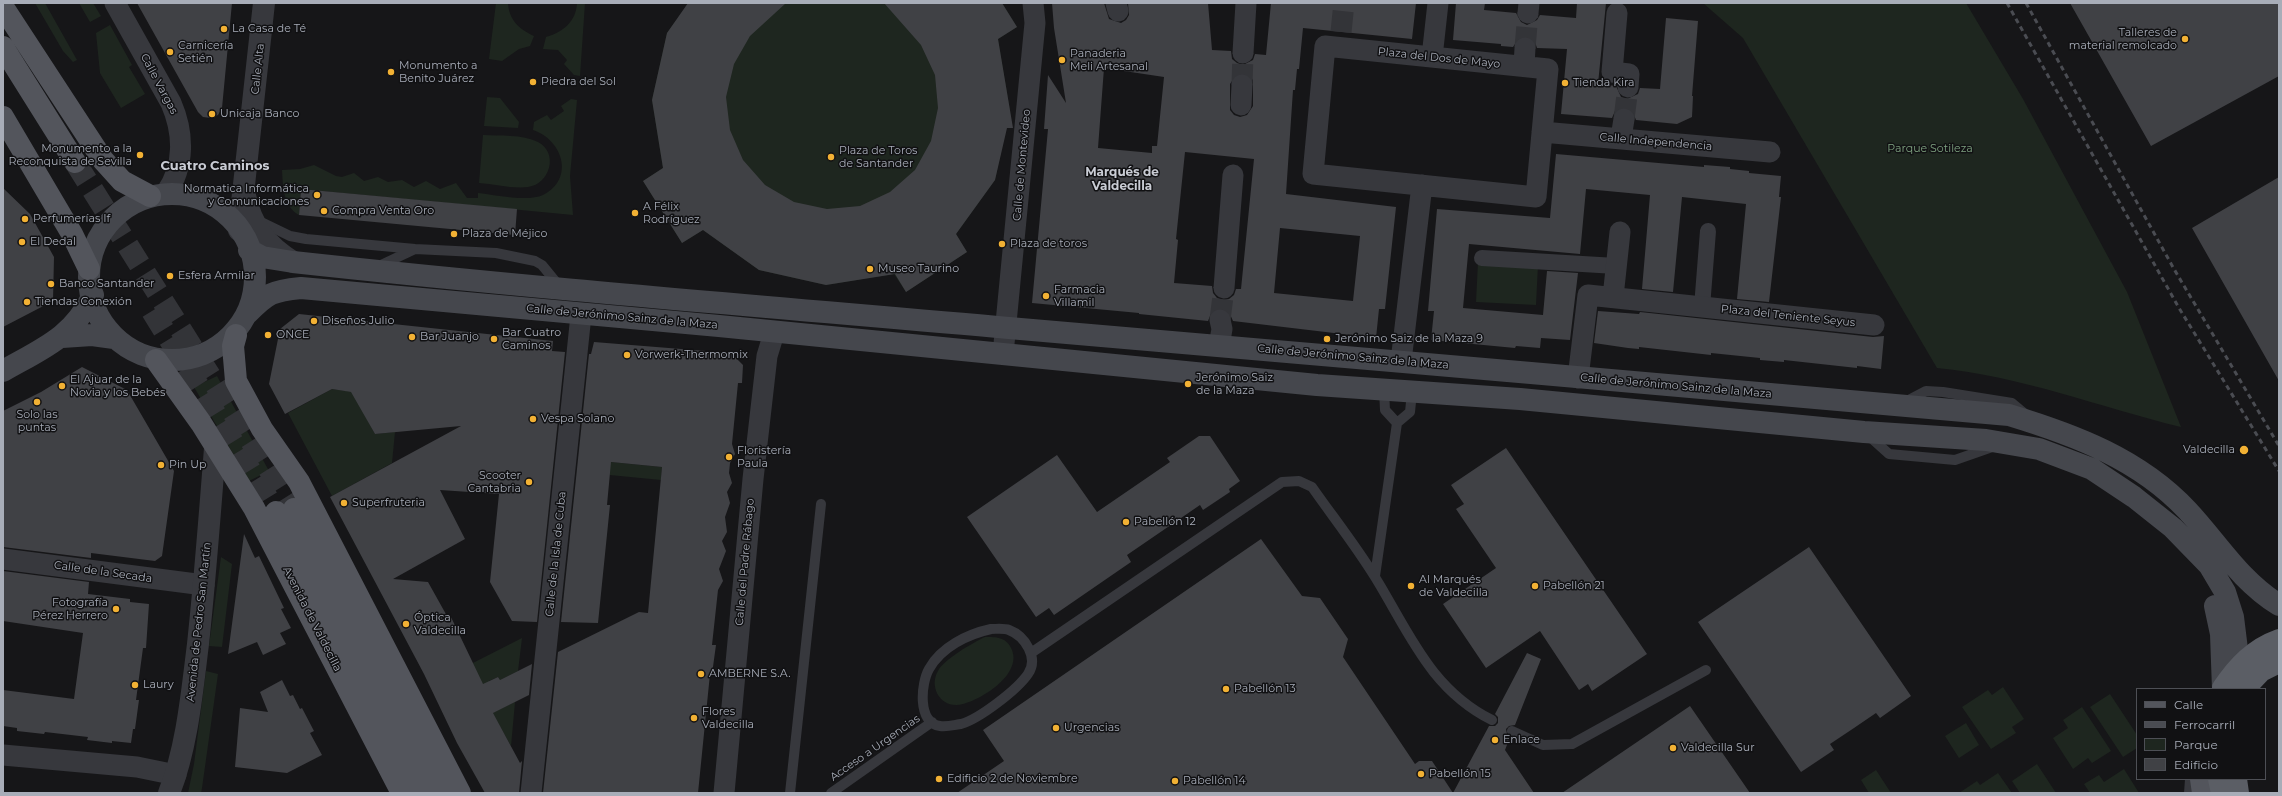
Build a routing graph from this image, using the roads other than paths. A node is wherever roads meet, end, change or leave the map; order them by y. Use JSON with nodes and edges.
{"nodes":[{"id":1,"x":115,"y":3,"type":"edge"},
{"id":2,"x":264,"y":3,"type":"edge"},
{"id":3,"x":1033,"y":3,"type":"edge"},
{"id":4,"x":1246,"y":3,"type":"edge"},
{"id":5,"x":1438,"y":3,"type":"edge"},
{"id":6,"x":3,"y":7,"type":"edge"},
{"id":7,"x":1617,"y":13,"type":"dead end"},
{"id":8,"x":3,"y":48,"type":"edge"},
{"id":9,"x":1243,"y":53,"type":"tunnel mouth"},
{"id":10,"x":1432,"y":57,"type":"junction"},
{"id":11,"x":3,"y":74,"type":"edge"},
{"id":12,"x":1628,"y":87,"type":"tunnel mouth"},
{"id":13,"x":3,"y":117,"type":"edge"},
{"id":14,"x":1542,"y":132,"type":"junction"},
{"id":15,"x":1770,"y":152,"type":"dead end"},
{"id":16,"x":1233,"y":175,"type":"dead end"},
{"id":17,"x":1422,"y":185,"type":"junction"},
{"id":18,"x":158,"y":195,"type":"junction"},
{"id":19,"x":244,"y":223,"type":"junction"},
{"id":20,"x":1708,"y":231,"type":"dead end"},
{"id":21,"x":1620,"y":232,"type":"dead end"},
{"id":22,"x":415,"y":249,"type":"junction"},
{"id":23,"x":249,"y":250,"type":"junction"},
{"id":24,"x":1482,"y":258,"type":"dead end"},
{"id":25,"x":293,"y":262,"type":"junction"},
{"id":26,"x":1616,"y":266,"type":"junction"},
{"id":27,"x":89,"y":269,"type":"junction"},
{"id":28,"x":371,"y":270,"type":"junction"},
{"id":29,"x":560,"y":287,"type":"junction"},
{"id":30,"x":1224,"y":288,"type":"tunnel mouth"},
{"id":31,"x":93,"y":295,"type":"junction"},
{"id":32,"x":1613,"y":297,"type":"junction"},
{"id":33,"x":1702,"y":307,"type":"junction"},
{"id":34,"x":248,"y":313,"type":"junction"},
{"id":35,"x":581,"y":314,"type":"junction"},
{"id":36,"x":1220,"y":320,"type":"tunnel mouth"},
{"id":37,"x":1874,"y":325,"type":"dead end"},
{"id":38,"x":1006,"y":327,"type":"junction"},
{"id":39,"x":774,"y":332,"type":"junction"},
{"id":40,"x":236,"y":335,"type":"junction"},
{"id":41,"x":62,"y":337,"type":"junction"},
{"id":42,"x":114,"y":338,"type":"junction"},
{"id":43,"x":1219,"y":346,"type":"junction"},
{"id":44,"x":1003,"y":354,"type":"junction"},
{"id":45,"x":156,"y":360,"type":"junction"},
{"id":46,"x":1401,"y":361,"type":"junction"},
{"id":47,"x":3,"y":370,"type":"edge"},
{"id":48,"x":1578,"y":378,"type":"junction"},
{"id":49,"x":1384,"y":390,"type":"junction"},
{"id":50,"x":1412,"y":392,"type":"junction"},
{"id":51,"x":1397,"y":423,"type":"junction"},
{"id":52,"x":215,"y":448,"type":"junction"},
{"id":53,"x":821,"y":504,"type":"dead end"},
{"id":54,"x":2187,"y":510,"type":"junction"},
{"id":55,"x":2194,"y":549,"type":"junction"},
{"id":56,"x":3,"y":559,"type":"edge"},
{"id":57,"x":1375,"y":576,"type":"junction"},
{"id":58,"x":204,"y":585,"type":"junction"},
{"id":59,"x":2279,"y":588,"type":"edge"},
{"id":60,"x":2279,"y":605,"type":"edge"},
{"id":61,"x":2279,"y":640,"type":"edge"},
{"id":62,"x":1031,"y":653,"type":"junction"},
{"id":63,"x":2279,"y":662,"type":"edge"},
{"id":64,"x":2239,"y":666,"type":"junction"},
{"id":65,"x":1706,"y":670,"type":"dead end"},
{"id":66,"x":2231,"y":688,"type":"edge"},
{"id":67,"x":2231,"y":688,"type":"edge"},
{"id":68,"x":2233,"y":688,"type":"edge"},
{"id":69,"x":1492,"y":720,"type":"dead end"},
{"id":70,"x":932,"y":722,"type":"junction"},
{"id":71,"x":1512,"y":731,"type":"dead end"},
{"id":72,"x":3,"y":755,"type":"edge"},
{"id":73,"x":2190,"y":780,"type":"edge"},
{"id":74,"x":2201,"y":780,"type":"edge"},
{"id":75,"x":2219,"y":780,"type":"edge"},
{"id":76,"x":2236,"y":780,"type":"edge"},
{"id":77,"x":172,"y":784,"type":"edge"},
{"id":78,"x":402,"y":793,"type":"edge"},
{"id":79,"x":419,"y":793,"type":"edge"},
{"id":80,"x":442,"y":793,"type":"edge"},
{"id":81,"x":460,"y":793,"type":"edge"},
{"id":82,"x":531,"y":793,"type":"edge"},
{"id":83,"x":724,"y":793,"type":"edge"},
{"id":84,"x":790,"y":793,"type":"edge"},
{"id":85,"x":831,"y":793,"type":"edge"},
{"id":86,"x":2189,"y":793,"type":"edge"},
{"id":87,"x":2203,"y":793,"type":"edge"},
{"id":88,"x":2222,"y":793,"type":"edge"},
{"id":89,"x":2238,"y":793,"type":"edge"}],
"edges":[{"from":1,"to":18,"type":"street","name":"Calle Vargas"},
{"from":2,"to":19,"type":"street","name":"Calle Alta"},
{"from":3,"to":38,"type":"street","name":"Calle de Montevideo"},
{"from":4,"to":9,"type":"street"},
{"from":5,"to":10,"type":"street"},
{"from":6,"to":18,"type":"main road"},
{"from":7,"to":12,"type":"street"},
{"from":8,"to":11,"type":"main road"},
{"from":10,"to":14,"type":"street","name":"Plaza del Dos de Mayo"},
{"from":10,"to":17,"type":"street","name":"Plaza del Dos de Mayo"},
{"from":13,"to":27,"type":"main road"},
{"from":14,"to":15,"type":"street","name":"Calle Independencia"},
{"from":14,"to":17,"type":"street","name":"Plaza del Dos de Mayo"},
{"from":16,"to":30,"type":"street"},
{"from":17,"to":46,"type":"street"},
{"from":18,"to":19,"type":"main road"},
{"from":18,"to":27,"type":"main road"},
{"from":19,"to":22,"type":"lane"},
{"from":19,"to":23,"type":"main road"},
{"from":19,"to":25,"type":"street"},
{"from":20,"to":33,"type":"street"},
{"from":21,"to":26,"type":"street"},
{"from":22,"to":28,"type":"lane"},
{"from":22,"to":29,"type":"lane"},
{"from":23,"to":25,"type":"main road","name":"Calle de Jerónimo Sainz de la Maza"},
{"from":23,"to":34,"type":"main road"},
{"from":24,"to":26,"type":"street"},
{"from":25,"to":28,"type":"main road","name":"Calle de Jerónimo Sainz de la Maza"},
{"from":26,"to":32,"type":"street"},
{"from":27,"to":31,"type":"main road"},
{"from":28,"to":29,"type":"main road","name":"Calle de Jerónimo Sainz de la Maza"},
{"from":29,"to":38,"type":"main road","name":"Calle de Jerónimo Sainz de la Maza"},
{"from":31,"to":41,"type":"main road"},
{"from":31,"to":42,"type":"main road"},
{"from":32,"to":33,"type":"street","name":"Plaza del Teniente Seyus"},
{"from":32,"to":48,"type":"street","name":"Plaza del Teniente Seyus"},
{"from":33,"to":37,"type":"street","name":"Plaza del Teniente Seyus"},
{"from":34,"to":35,"type":"main road","name":"Calle de Jerónimo Sainz de la Maza"},
{"from":34,"to":40,"type":"main road"},
{"from":35,"to":39,"type":"main road","name":"Calle de Jerónimo Sainz de la Maza"},
{"from":35,"to":82,"type":"street","name":"Calle de la Isla de Cuba"},
{"from":36,"to":43,"type":"street"},
{"from":38,"to":43,"type":"main road","name":"Calle de Jerónimo Sainz de la Maza"},
{"from":38,"to":44,"type":"street"},
{"from":39,"to":44,"type":"main road","name":"Calle de Jerónimo Sainz de la Maza"},
{"from":39,"to":83,"type":"street","name":"Calle del Padre Rábago"},
{"from":40,"to":45,"type":"main road"},
{"from":40,"to":81,"type":"main road"},
{"from":41,"to":42,"type":"main road"},
{"from":41,"to":47,"type":"main road"},
{"from":42,"to":45,"type":"main road"},
{"from":43,"to":46,"type":"main road","name":"Calle de Jerónimo Sainz de la Maza"},
{"from":44,"to":49,"type":"main road","name":"Calle de Jerónimo Sainz de la Maza"},
{"from":45,"to":52,"type":"main road","name":"Avenida de Valdecilla"},
{"from":46,"to":48,"type":"main road","name":"Calle de Jerónimo Sainz de la Maza"},
{"from":48,"to":54,"type":"main road","name":"Calle de Jerónimo Sainz de la Maza"},
{"from":49,"to":50,"type":"main road","name":"Calle de Jerónimo Sainz de la Maza"},
{"from":49,"to":51,"type":"lane"},
{"from":50,"to":51,"type":"lane"},
{"from":50,"to":55,"type":"main road","name":"Calle de Jerónimo Sainz de la Maza"},
{"from":51,"to":57,"type":"lane"},
{"from":52,"to":58,"type":"street","name":"Avenida de Pedro San Martín"},
{"from":52,"to":78,"type":"main road","name":"Avenida de Valdecilla"},
{"from":53,"to":84,"type":"lane"},
{"from":54,"to":59,"type":"main road"},
{"from":54,"to":60,"type":"main road","name":"Calle de Jerónimo Sainz de la Maza"},
{"from":55,"to":64,"type":"main road","name":"Calle de Jerónimo Sainz de la Maza"},
{"from":55,"to":66,"type":"main road","name":"Calle de Jerónimo Sainz de la Maza"},
{"from":56,"to":58,"type":"street","name":"Calle de la Secada"},
{"from":57,"to":62,"type":"lane"},
{"from":57,"to":69,"type":"lane"},
{"from":58,"to":77,"type":"street","name":"Avenida de Pedro San Martín"},
{"from":61,"to":64,"type":"highway"},
{"from":62,"to":70,"type":"lane","name":"Acceso a Urgencias"},
{"from":62,"to":70,"type":"lane","name":"Acceso a Urgencias"},
{"from":63,"to":68,"type":"highway"},
{"from":64,"to":67,"type":"highway"},
{"from":65,"to":71,"type":"lane"},
{"from":70,"to":85,"type":"lane","name":"Acceso a Urgencias"},
{"from":72,"to":77,"type":"street"},
{"from":73,"to":86,"type":"lane"},
{"from":74,"to":87,"type":"main road"},
{"from":75,"to":88,"type":"highway"},
{"from":76,"to":89,"type":"highway"},
{"from":79,"to":80,"type":"main road","name":"Avenida de Valdecilla"}]}
